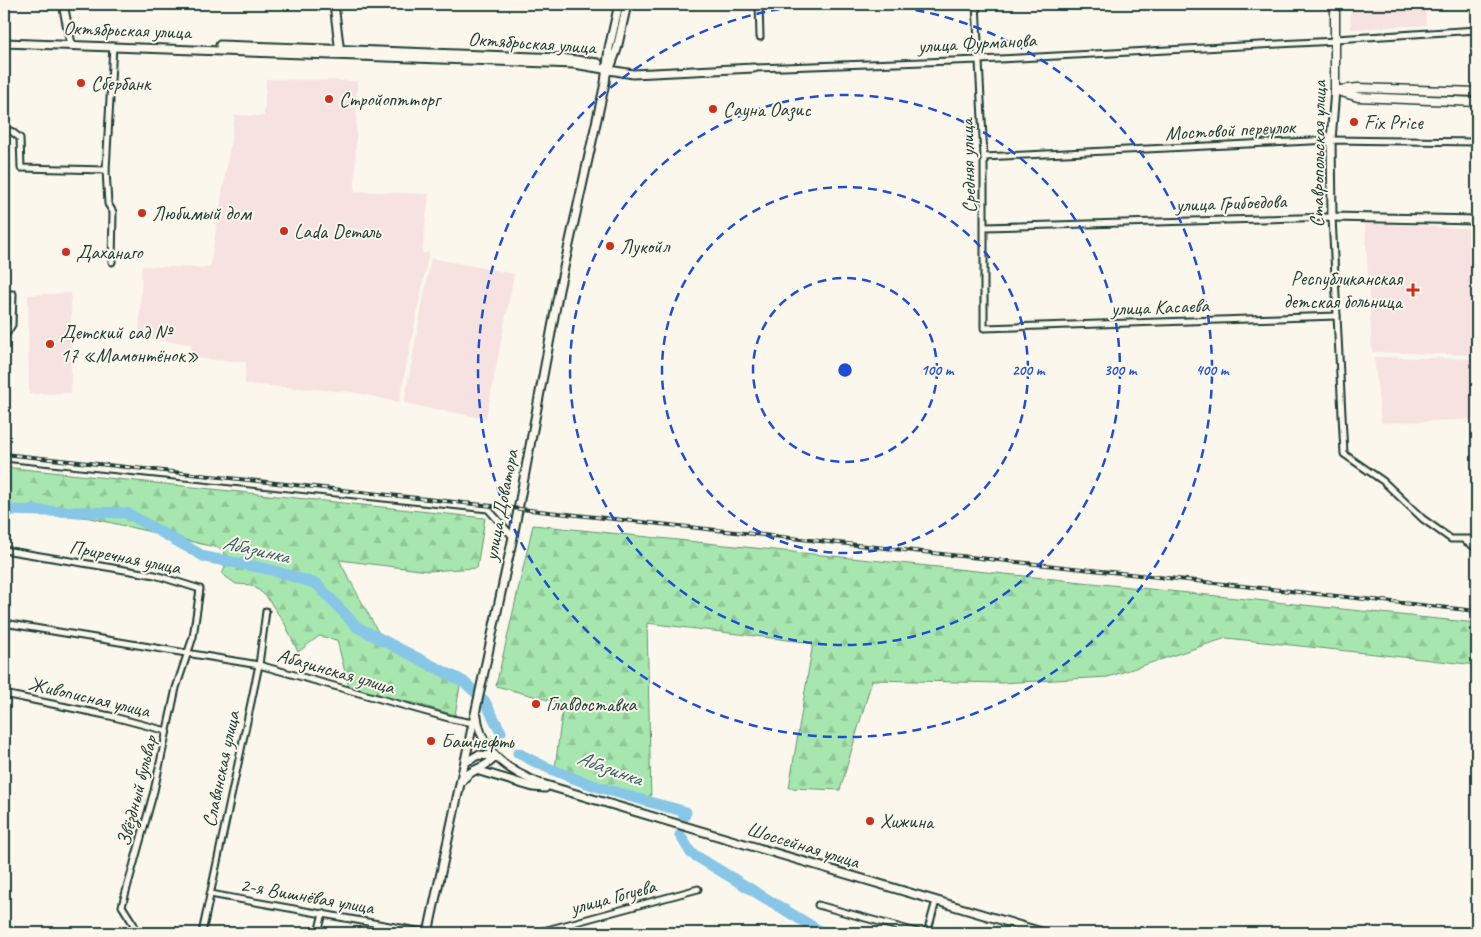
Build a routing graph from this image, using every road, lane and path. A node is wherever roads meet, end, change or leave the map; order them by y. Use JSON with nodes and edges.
{"nodes":[{"id":1,"x":63,"y":4,"type":"edge"},
{"id":2,"x":334,"y":4,"type":"edge"},
{"id":3,"x":619,"y":4,"type":"edge"},
{"id":4,"x":627,"y":4,"type":"edge"},
{"id":5,"x":759,"y":4,"type":"edge"},
{"id":6,"x":976,"y":4,"type":"edge"},
{"id":7,"x":1335,"y":4,"type":"edge"},
{"id":8,"x":1477,"y":30,"type":"edge"},
{"id":9,"x":760,"y":37,"type":"dead end"},
{"id":10,"x":4,"y":38,"type":"edge"},
{"id":11,"x":1336,"y":40,"type":"junction"},
{"id":12,"x":70,"y":42,"type":"junction"},
{"id":13,"x":4,"y":43,"type":"edge"},
{"id":14,"x":113,"y":46,"type":"junction"},
{"id":15,"x":340,"y":52,"type":"junction"},
{"id":16,"x":980,"y":60,"type":"junction"},
{"id":17,"x":609,"y":68,"type":"junction"},
{"id":18,"x":754,"y":68,"type":"joint"},
{"id":19,"x":619,"y":72,"type":"joint"},
{"id":20,"x":1336,"y":90,"type":"junction"},
{"id":21,"x":1477,"y":92,"type":"edge"},
{"id":22,"x":1477,"y":102,"type":"edge"},
{"id":23,"x":4,"y":132,"type":"edge"},
{"id":24,"x":1331,"y":140,"type":"junction"},
{"id":25,"x":1477,"y":142,"type":"edge"},
{"id":26,"x":984,"y":157,"type":"junction"},
{"id":27,"x":106,"y":170,"type":"junction"},
{"id":28,"x":1332,"y":217,"type":"junction"},
{"id":29,"x":1477,"y":220,"type":"edge"},
{"id":30,"x":985,"y":227,"type":"junction"},
{"id":31,"x":112,"y":262,"type":"dead end"},
{"id":32,"x":4,"y":294,"type":"edge"},
{"id":33,"x":1337,"y":316,"type":"junction"},
{"id":34,"x":984,"y":328,"type":"joint"},
{"id":35,"x":4,"y":338,"type":"edge"},
{"id":36,"x":4,"y":458,"type":"edge"},
{"id":37,"x":513,"y":537,"type":"junction"},
{"id":38,"x":1477,"y":539,"type":"edge"},
{"id":39,"x":1464,"y":540,"type":"junction"},
{"id":40,"x":1477,"y":548,"type":"edge"},
{"id":41,"x":4,"y":550,"type":"edge"},
{"id":42,"x":266,"y":611,"type":"dead end"},
{"id":43,"x":4,"y":623,"type":"edge"},
{"id":44,"x":189,"y":654,"type":"junction"},
{"id":45,"x":259,"y":665,"type":"junction"},
{"id":46,"x":4,"y":694,"type":"edge"},
{"id":47,"x":478,"y":706,"type":"junction"},
{"id":48,"x":473,"y":723,"type":"junction"},
{"id":49,"x":167,"y":731,"type":"junction"},
{"id":50,"x":495,"y":756,"type":"junction"},
{"id":51,"x":466,"y":762,"type":"junction"},
{"id":52,"x":476,"y":770,"type":"junction"},
{"id":53,"x":461,"y":783,"type":"junction"},
{"id":54,"x":552,"y":788,"type":"junction"},
{"id":55,"x":698,"y":889,"type":"dead end"},
{"id":56,"x":210,"y":894,"type":"junction"},
{"id":57,"x":936,"y":903,"type":"junction"},
{"id":58,"x":818,"y":905,"type":"dead end"},
{"id":59,"x":323,"y":913,"type":"junction"},
{"id":60,"x":132,"y":933,"type":"edge"},
{"id":61,"x":202,"y":933,"type":"edge"},
{"id":62,"x":318,"y":933,"type":"edge"},
{"id":63,"x":429,"y":933,"type":"edge"},
{"id":64,"x":536,"y":933,"type":"edge"},
{"id":65,"x":920,"y":933,"type":"edge"},
{"id":66,"x":927,"y":933,"type":"edge"},
{"id":67,"x":1029,"y":933,"type":"edge"},
{"id":68,"x":1045,"y":933,"type":"edge"}],
"edges":[{"from":1,"to":12,"type":"main road"},
{"from":2,"to":15,"type":"main road"},
{"from":3,"to":17,"type":"main road","name":"улица Доватора"},
{"from":4,"to":17,"type":"main road","name":"улица Доватора"},
{"from":5,"to":9,"type":"street"},
{"from":6,"to":16,"type":"street","name":"Средняя улица"},
{"from":7,"to":11,"type":"main road","name":"Ставропольская улица"},
{"from":8,"to":11,"type":"street","name":"улица Фурманова"},
{"from":10,"to":12,"type":"main road","name":"Октябрьская улица"},
{"from":11,"to":16,"type":"street","name":"улица Фурманова"},
{"from":11,"to":20,"type":"main road","name":"Ставропольская улица"},
{"from":12,"to":13,"type":"main road","name":"Октябрьская улица"},
{"from":12,"to":14,"type":"main road","name":"Октябрьская улица"},
{"from":12,"to":15,"type":"main road","name":"Октябрьская улица"},
{"from":14,"to":15,"type":"main road","name":"Октябрьская улица"},
{"from":14,"to":27,"type":"street"},
{"from":15,"to":17,"type":"main road","name":"Октябрьская улица"},
{"from":16,"to":18,"type":"street","name":"улица Фурманова"},
{"from":16,"to":26,"type":"street","name":"Средняя улица"},
{"from":17,"to":19,"type":"main road","name":"Октябрьская улица"},
{"from":17,"to":37,"type":"main road","name":"улица Доватора"},
{"from":18,"to":19,"type":"main road","name":"улица Фурманова"},
{"from":20,"to":21,"type":"main road"},
{"from":20,"to":22,"type":"main road"},
{"from":20,"to":24,"type":"main road","name":"Ставропольская улица"},
{"from":23,"to":27,"type":"street"},
{"from":24,"to":25,"type":"street","name":"Мостовой переулок"},
{"from":24,"to":26,"type":"street","name":"Мостовой переулок"},
{"from":24,"to":28,"type":"main road","name":"Ставропольская улица"},
{"from":26,"to":30,"type":"street","name":"Средняя улица"},
{"from":27,"to":31,"type":"street"},
{"from":28,"to":29,"type":"main road","name":"улица Грибоедова"},
{"from":28,"to":30,"type":"street","name":"улица Грибоедова"},
{"from":28,"to":33,"type":"street","name":"Ставропольская улица"},
{"from":30,"to":34,"type":"street","name":"Средняя улица"},
{"from":32,"to":35,"type":"street"},
{"from":33,"to":34,"type":"street","name":"улица Касаева"},
{"from":33,"to":39,"type":"street","name":"Ставропольская улица"},
{"from":36,"to":37,"type":"street"},
{"from":37,"to":47,"type":"main road","name":"улица Доватора"},
{"from":38,"to":39,"type":"street"},
{"from":39,"to":40,"type":"street"},
{"from":41,"to":44,"type":"street","name":"Приречная улица"},
{"from":42,"to":45,"type":"street","name":"Славянская улица"},
{"from":43,"to":44,"type":"street","name":"Абазинская улица"},
{"from":44,"to":45,"type":"street","name":"Абазинская улица"},
{"from":44,"to":49,"type":"street","name":"Звёздный бульвар"},
{"from":45,"to":48,"type":"street","name":"Абазинская улица"},
{"from":45,"to":56,"type":"street","name":"Славянская улица"},
{"from":46,"to":49,"type":"street","name":"Живописная улица"},
{"from":47,"to":48,"type":"main road","name":"улица Доватора"},
{"from":47,"to":50,"type":"main road"},
{"from":48,"to":51,"type":"main road","name":"улица Доватора"},
{"from":49,"to":60,"type":"street","name":"Звёздный бульвар"},
{"from":50,"to":51,"type":"main road"},
{"from":50,"to":52,"type":"main road"},
{"from":50,"to":54,"type":"main road","name":"Шоссейная улица"},
{"from":51,"to":53,"type":"main road","name":"улица Доватора"},
{"from":52,"to":53,"type":"main road"},
{"from":52,"to":54,"type":"main road","name":"Шоссейная улица"},
{"from":53,"to":63,"type":"main road","name":"улица Доватора"},
{"from":54,"to":57,"type":"main road","name":"Шоссейная улица"},
{"from":55,"to":64,"type":"street","name":"улица Гогуева"},
{"from":56,"to":59,"type":"street","name":"2-я Вишнёвая улица"},
{"from":56,"to":61,"type":"street","name":"Славянская улица"},
{"from":57,"to":66,"type":"street"},
{"from":57,"to":67,"type":"main road","name":"Шоссейная улица"},
{"from":57,"to":68,"type":"main road","name":"Шоссейная улица"},
{"from":58,"to":65,"type":"street"},
{"from":59,"to":62,"type":"street"},
{"from":59,"to":63,"type":"street","name":"2-я Вишнёвая улица"}]}
